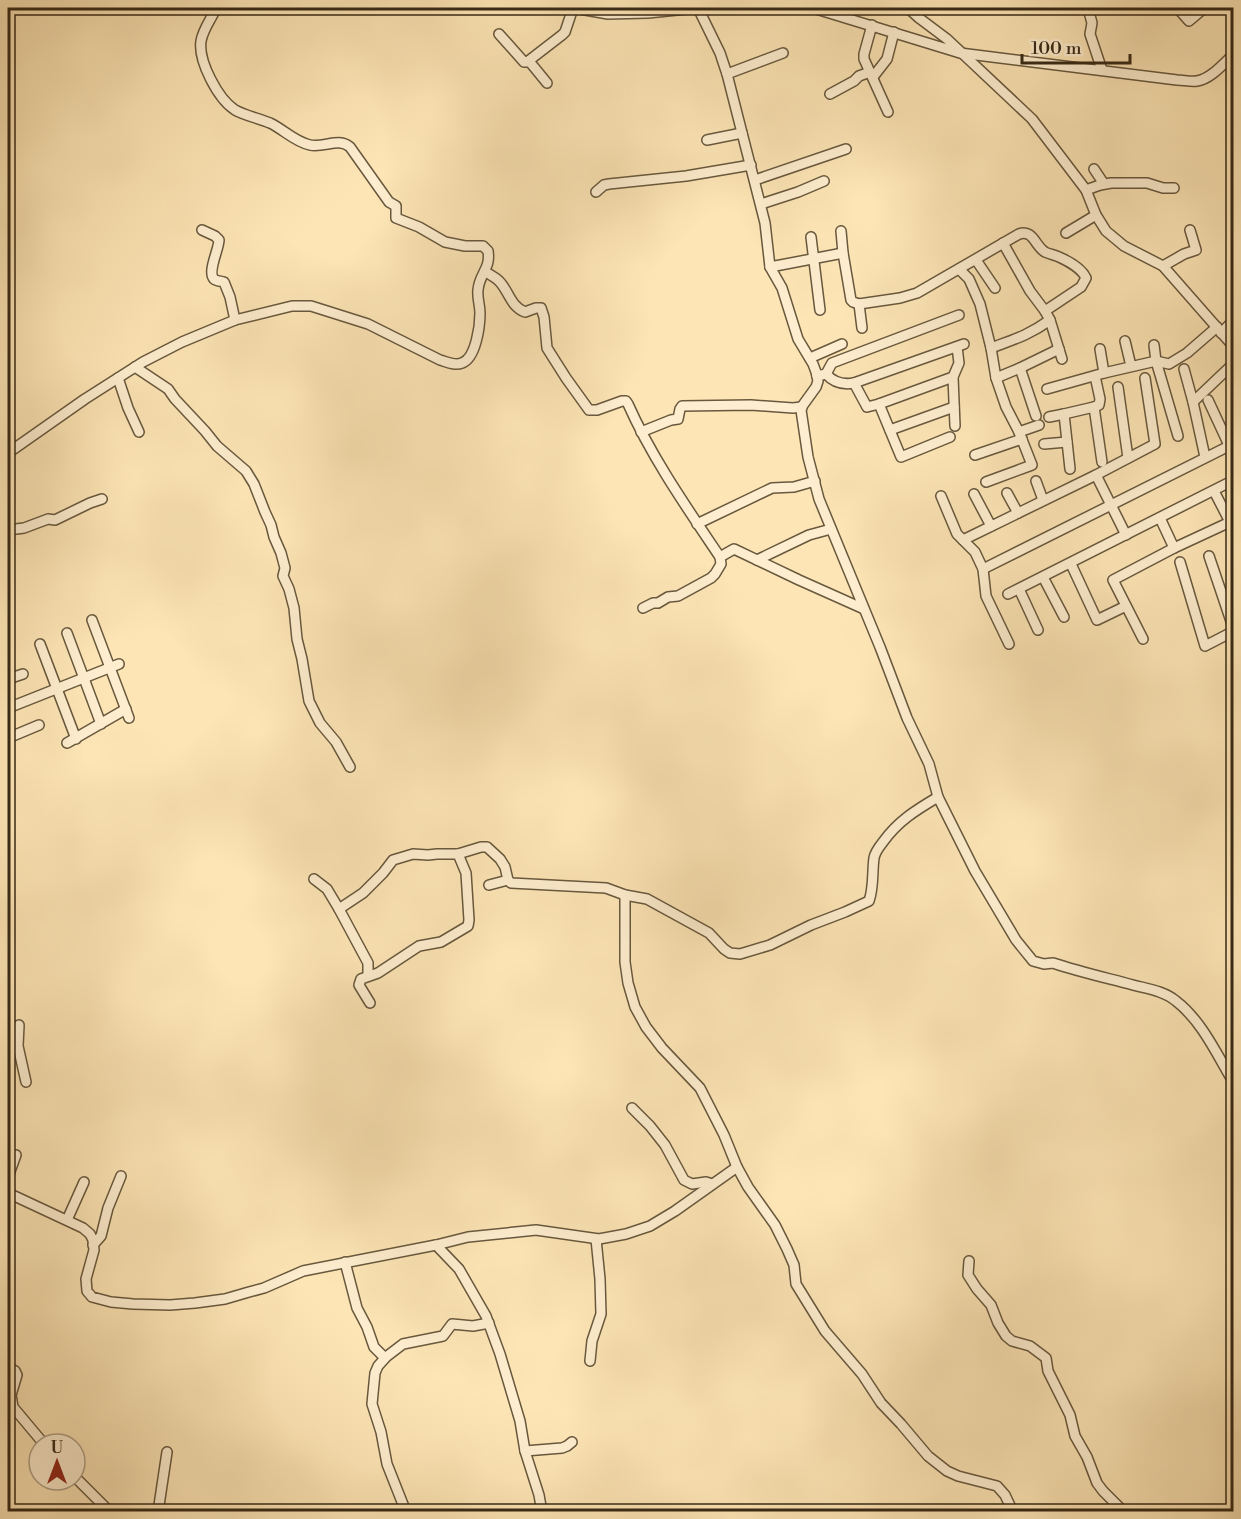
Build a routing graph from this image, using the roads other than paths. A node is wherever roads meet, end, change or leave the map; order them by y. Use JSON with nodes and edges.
{"nodes":[{"id":1,"x":216,"y":8,"type":"edge"},
{"id":2,"x":574,"y":8,"type":"edge"},
{"id":3,"x":698,"y":8,"type":"edge"},
{"id":4,"x":813,"y":8,"type":"edge"},
{"id":5,"x":908,"y":8,"type":"edge"},
{"id":6,"x":1088,"y":8,"type":"edge"},
{"id":7,"x":1202,"y":8,"type":"edge"},
{"id":8,"x":1181,"y":12,"type":"dead end"},
{"id":9,"x":872,"y":25,"type":"junction"},
{"id":10,"x":894,"y":32,"type":"junction"},
{"id":11,"x":499,"y":34,"type":"dead end"},
{"id":12,"x":783,"y":53,"type":"dead end"},
{"id":13,"x":960,"y":53,"type":"junction"},
{"id":14,"x":1233,"y":54,"type":"edge"},
{"id":15,"x":529,"y":61,"type":"junction"},
{"id":16,"x":1102,"y":70,"type":"junction"},
{"id":17,"x":727,"y":74,"type":"junction"},
{"id":18,"x":872,"y":74,"type":"junction"},
{"id":19,"x":547,"y":83,"type":"dead end"},
{"id":20,"x":830,"y":94,"type":"dead end"},
{"id":21,"x":888,"y":112,"type":"dead end"},
{"id":22,"x":742,"y":133,"type":"junction"},
{"id":23,"x":707,"y":140,"type":"dead end"},
{"id":24,"x":846,"y":149,"type":"dead end"},
{"id":25,"x":751,"y":165,"type":"junction"},
{"id":26,"x":1094,"y":169,"type":"dead end"},
{"id":27,"x":754,"y":180,"type":"junction"},
{"id":28,"x":824,"y":181,"type":"dead end"},
{"id":29,"x":1104,"y":184,"type":"junction"},
{"id":30,"x":1174,"y":188,"type":"dead end"},
{"id":31,"x":1086,"y":190,"type":"junction"},
{"id":32,"x":596,"y":192,"type":"dead end"},
{"id":33,"x":761,"y":204,"type":"junction"},
{"id":34,"x":1096,"y":215,"type":"junction"},
{"id":35,"x":202,"y":230,"type":"dead end"},
{"id":36,"x":1190,"y":230,"type":"dead end"},
{"id":37,"x":841,"y":231,"type":"dead end"},
{"id":38,"x":1066,"y":233,"type":"dead end"},
{"id":39,"x":811,"y":237,"type":"dead end"},
{"id":40,"x":1003,"y":243,"type":"junction"},
{"id":41,"x":843,"y":253,"type":"junction"},
{"id":42,"x":813,"y":258,"type":"junction"},
{"id":43,"x":976,"y":260,"type":"junction"},
{"id":44,"x":1163,"y":266,"type":"junction"},
{"id":45,"x":771,"y":267,"type":"junction"},
{"id":46,"x":959,"y":269,"type":"junction"},
{"id":47,"x":486,"y":272,"type":"junction"},
{"id":48,"x":995,"y":288,"type":"dead end"},
{"id":49,"x":859,"y":304,"type":"junction"},
{"id":50,"x":820,"y":310,"type":"dead end"},
{"id":51,"x":959,"y":315,"type":"dead end"},
{"id":52,"x":1048,"y":315,"type":"junction"},
{"id":53,"x":235,"y":320,"type":"junction"},
{"id":54,"x":1233,"y":320,"type":"edge"},
{"id":55,"x":862,"y":328,"type":"dead end"},
{"id":56,"x":1219,"y":330,"type":"junction"},
{"id":57,"x":1125,"y":341,"type":"dead end"},
{"id":58,"x":842,"y":344,"type":"dead end"},
{"id":59,"x":1154,"y":345,"type":"dead end"},
{"id":60,"x":1233,"y":347,"type":"edge"},
{"id":61,"x":991,"y":348,"type":"junction"},
{"id":62,"x":1059,"y":349,"type":"junction"},
{"id":63,"x":1100,"y":349,"type":"dead end"},
{"id":64,"x":810,"y":358,"type":"junction"},
{"id":65,"x":1062,"y":359,"type":"dead end"},
{"id":66,"x":1156,"y":361,"type":"junction"},
{"id":67,"x":1233,"y":363,"type":"edge"},
{"id":68,"x":1131,"y":366,"type":"junction"},
{"id":69,"x":135,"y":367,"type":"junction"},
{"id":70,"x":1020,"y":368,"type":"junction"},
{"id":71,"x":1184,"y":369,"type":"dead end"},
{"id":72,"x":1074,"y":370,"type":"dead end"},
{"id":73,"x":822,"y":375,"type":"junction"},
{"id":74,"x":1099,"y":375,"type":"junction"},
{"id":75,"x":953,"y":377,"type":"junction"},
{"id":76,"x":118,"y":378,"type":"junction"},
{"id":77,"x":996,"y":378,"type":"junction"},
{"id":78,"x":1145,"y":378,"type":"dead end"},
{"id":79,"x":1078,"y":381,"type":"junction"},
{"id":80,"x":854,"y":383,"type":"junction"},
{"id":81,"x":1118,"y":387,"type":"dead end"},
{"id":82,"x":1047,"y":389,"type":"dead end"},
{"id":83,"x":1208,"y":400,"type":"dead end"},
{"id":84,"x":1193,"y":402,"type":"junction"},
{"id":85,"x":879,"y":404,"type":"junction"},
{"id":86,"x":801,"y":407,"type":"junction"},
{"id":87,"x":954,"y":407,"type":"junction"},
{"id":88,"x":1094,"y":407,"type":"junction"},
{"id":89,"x":1064,"y":414,"type":"junction"},
{"id":90,"x":1049,"y":417,"type":"dead end"},
{"id":91,"x":955,"y":426,"type":"dead end"},
{"id":92,"x":890,"y":430,"type":"junction"},
{"id":93,"x":139,"y":432,"type":"dead end"},
{"id":94,"x":641,"y":432,"type":"junction"},
{"id":95,"x":1021,"y":436,"type":"junction"},
{"id":96,"x":1178,"y":436,"type":"dead end"},
{"id":97,"x":950,"y":437,"type":"dead end"},
{"id":98,"x":1067,"y":442,"type":"junction"},
{"id":99,"x":1044,"y":444,"type":"dead end"},
{"id":100,"x":1228,"y":446,"type":"junction"},
{"id":101,"x":8,"y":453,"type":"edge"},
{"id":102,"x":975,"y":455,"type":"dead end"},
{"id":103,"x":1233,"y":456,"type":"edge"},
{"id":104,"x":1205,"y":457,"type":"junction"},
{"id":105,"x":1128,"y":458,"type":"junction"},
{"id":106,"x":1102,"y":462,"type":"dead end"},
{"id":107,"x":1070,"y":469,"type":"dead end"},
{"id":108,"x":1096,"y":475,"type":"junction"},
{"id":109,"x":815,"y":481,"type":"junction"},
{"id":110,"x":1036,"y":481,"type":"dead end"},
{"id":111,"x":986,"y":482,"type":"dead end"},
{"id":112,"x":1228,"y":483,"type":"dead end"},
{"id":113,"x":1214,"y":490,"type":"junction"},
{"id":114,"x":1007,"y":493,"type":"dead end"},
{"id":115,"x":974,"y":494,"type":"dead end"},
{"id":116,"x":941,"y":496,"type":"dead end"},
{"id":117,"x":102,"y":500,"type":"dead end"},
{"id":118,"x":1043,"y":500,"type":"junction"},
{"id":119,"x":1111,"y":505,"type":"junction"},
{"id":120,"x":1018,"y":513,"type":"junction"},
{"id":121,"x":1160,"y":518,"type":"junction"},
{"id":122,"x":697,"y":524,"type":"junction"},
{"id":123,"x":1232,"y":524,"type":"edge"},
{"id":124,"x":991,"y":526,"type":"junction"},
{"id":125,"x":831,"y":529,"type":"junction"},
{"id":126,"x":8,"y":530,"type":"edge"},
{"id":127,"x":1126,"y":535,"type":"junction"},
{"id":128,"x":963,"y":540,"type":"junction"},
{"id":129,"x":1174,"y":548,"type":"junction"},
{"id":130,"x":1209,"y":556,"type":"dead end"},
{"id":131,"x":720,"y":557,"type":"junction"},
{"id":132,"x":757,"y":560,"type":"junction"},
{"id":133,"x":1180,"y":562,"type":"dead end"},
{"id":134,"x":1071,"y":564,"type":"junction"},
{"id":135,"x":983,"y":569,"type":"junction"},
{"id":136,"x":1043,"y":577,"type":"junction"},
{"id":137,"x":1019,"y":589,"type":"junction"},
{"id":138,"x":1008,"y":594,"type":"dead end"},
{"id":139,"x":1126,"y":606,"type":"junction"},
{"id":140,"x":643,"y":608,"type":"dead end"},
{"id":141,"x":864,"y":609,"type":"junction"},
{"id":142,"x":1064,"y":617,"type":"dead end"},
{"id":143,"x":92,"y":620,"type":"dead end"},
{"id":144,"x":1038,"y":630,"type":"dead end"},
{"id":145,"x":1233,"y":630,"type":"edge"},
{"id":146,"x":67,"y":633,"type":"dead end"},
{"id":147,"x":1143,"y":639,"type":"dead end"},
{"id":148,"x":40,"y":644,"type":"dead end"},
{"id":149,"x":1009,"y":644,"type":"dead end"},
{"id":150,"x":114,"y":666,"type":"junction"},
{"id":151,"x":22,"y":674,"type":"dead end"},
{"id":152,"x":84,"y":678,"type":"junction"},
{"id":153,"x":8,"y":679,"type":"edge"},
{"id":154,"x":56,"y":688,"type":"junction"},
{"id":155,"x":8,"y":708,"type":"edge"},
{"id":156,"x":101,"y":724,"type":"junction"},
{"id":157,"x":39,"y":725,"type":"dead end"},
{"id":158,"x":8,"y":738,"type":"edge"},
{"id":159,"x":350,"y":766,"type":"dead end"},
{"id":160,"x":938,"y":797,"type":"junction"},
{"id":161,"x":458,"y":854,"type":"junction"},
{"id":162,"x":314,"y":879,"type":"dead end"},
{"id":163,"x":508,"y":880,"type":"junction"},
{"id":164,"x":489,"y":885,"type":"dead end"},
{"id":165,"x":624,"y":895,"type":"junction"},
{"id":166,"x":339,"y":909,"type":"junction"},
{"id":167,"x":368,"y":976,"type":"junction"},
{"id":168,"x":370,"y":1003,"type":"dead end"},
{"id":169,"x":19,"y":1025,"type":"dead end"},
{"id":170,"x":8,"y":1046,"type":"edge"},
{"id":171,"x":18,"y":1046,"type":"junction"},
{"id":172,"x":26,"y":1082,"type":"dead end"},
{"id":173,"x":1233,"y":1083,"type":"edge"},
{"id":174,"x":632,"y":1108,"type":"dead end"},
{"id":175,"x":16,"y":1155,"type":"dead end"},
{"id":176,"x":737,"y":1167,"type":"junction"},
{"id":177,"x":121,"y":1176,"type":"dead end"},
{"id":178,"x":8,"y":1177,"type":"edge"},
{"id":179,"x":84,"y":1182,"type":"dead end"},
{"id":180,"x":712,"y":1184,"type":"junction"},
{"id":181,"x":8,"y":1193,"type":"edge"},
{"id":182,"x":67,"y":1220,"type":"junction"},
{"id":183,"x":596,"y":1239,"type":"junction"},
{"id":184,"x":93,"y":1245,"type":"junction"},
{"id":185,"x":436,"y":1245,"type":"junction"},
{"id":186,"x":969,"y":1260,"type":"dead end"},
{"id":187,"x":345,"y":1262,"type":"junction"},
{"id":188,"x":489,"y":1323,"type":"junction"},
{"id":189,"x":385,"y":1358,"type":"junction"},
{"id":190,"x":590,"y":1361,"type":"dead end"},
{"id":191,"x":8,"y":1367,"type":"edge"},
{"id":192,"x":34,"y":1432,"type":"edge"},
{"id":193,"x":572,"y":1442,"type":"dead end"},
{"id":194,"x":525,"y":1451,"type":"junction"},
{"id":195,"x":167,"y":1452,"type":"dead end"},
{"id":196,"x":87,"y":1489,"type":"edge"},
{"id":197,"x":110,"y":1512,"type":"edge"},
{"id":198,"x":158,"y":1512,"type":"edge"},
{"id":199,"x":406,"y":1512,"type":"edge"},
{"id":200,"x":542,"y":1512,"type":"edge"},
{"id":201,"x":1013,"y":1512,"type":"edge"},
{"id":202,"x":1124,"y":1512,"type":"edge"}],
"edges":[{"from":1,"to":47,"type":"street"},
{"from":2,"to":3,"type":"street"},
{"from":2,"to":15,"type":"street"},
{"from":3,"to":17,"type":"street"},
{"from":4,"to":9,"type":"street"},
{"from":5,"to":13,"type":"street"},
{"from":6,"to":16,"type":"street"},
{"from":7,"to":8,"type":"street"},
{"from":9,"to":10,"type":"street"},
{"from":9,"to":18,"type":"street"},
{"from":10,"to":13,"type":"street"},
{"from":10,"to":18,"type":"street"},
{"from":11,"to":15,"type":"street"},
{"from":12,"to":17,"type":"street"},
{"from":13,"to":16,"type":"street"},
{"from":13,"to":31,"type":"street"},
{"from":14,"to":16,"type":"street"},
{"from":15,"to":19,"type":"street"},
{"from":17,"to":22,"type":"street"},
{"from":18,"to":20,"type":"street"},
{"from":18,"to":21,"type":"street"},
{"from":22,"to":23,"type":"street"},
{"from":22,"to":25,"type":"street"},
{"from":24,"to":27,"type":"street"},
{"from":25,"to":27,"type":"street"},
{"from":25,"to":32,"type":"street"},
{"from":26,"to":29,"type":"street"},
{"from":27,"to":33,"type":"street"},
{"from":28,"to":33,"type":"street"},
{"from":29,"to":30,"type":"street"},
{"from":29,"to":31,"type":"street"},
{"from":31,"to":34,"type":"street"},
{"from":33,"to":45,"type":"street"},
{"from":34,"to":38,"type":"street"},
{"from":34,"to":44,"type":"street"},
{"from":35,"to":53,"type":"street"},
{"from":36,"to":44,"type":"street"},
{"from":37,"to":41,"type":"street"},
{"from":39,"to":42,"type":"street"},
{"from":40,"to":43,"type":"street"},
{"from":40,"to":52,"type":"street"},
{"from":40,"to":52,"type":"street"},
{"from":41,"to":42,"type":"street"},
{"from":41,"to":49,"type":"street"},
{"from":42,"to":45,"type":"street"},
{"from":42,"to":50,"type":"street"},
{"from":43,"to":46,"type":"street"},
{"from":43,"to":48,"type":"street"},
{"from":44,"to":56,"type":"street"},
{"from":45,"to":64,"type":"street"},
{"from":46,"to":49,"type":"street"},
{"from":46,"to":61,"type":"street"},
{"from":47,"to":53,"type":"street"},
{"from":47,"to":94,"type":"street"},
{"from":49,"to":55,"type":"street"},
{"from":51,"to":73,"type":"street"},
{"from":52,"to":61,"type":"street"},
{"from":52,"to":62,"type":"street"},
{"from":53,"to":69,"type":"street"},
{"from":54,"to":56,"type":"street"},
{"from":56,"to":60,"type":"street"},
{"from":56,"to":66,"type":"street"},
{"from":57,"to":68,"type":"street"},
{"from":58,"to":64,"type":"street"},
{"from":59,"to":66,"type":"street"},
{"from":61,"to":77,"type":"street"},
{"from":62,"to":65,"type":"street"},
{"from":62,"to":70,"type":"street"},
{"from":63,"to":74,"type":"street"},
{"from":64,"to":73,"type":"street"},
{"from":66,"to":68,"type":"street"},
{"from":66,"to":96,"type":"street"},
{"from":67,"to":84,"type":"street"},
{"from":68,"to":74,"type":"street"},
{"from":69,"to":76,"type":"street"},
{"from":69,"to":159,"type":"street"},
{"from":70,"to":77,"type":"street"},
{"from":70,"to":95,"type":"street"},
{"from":71,"to":84,"type":"street"},
{"from":72,"to":79,"type":"street"},
{"from":73,"to":80,"type":"street"},
{"from":73,"to":86,"type":"street"},
{"from":74,"to":79,"type":"street"},
{"from":74,"to":88,"type":"street"},
{"from":75,"to":80,"type":"street"},
{"from":75,"to":85,"type":"street"},
{"from":75,"to":87,"type":"street"},
{"from":76,"to":93,"type":"street"},
{"from":76,"to":101,"type":"street"},
{"from":77,"to":95,"type":"street"},
{"from":78,"to":105,"type":"street"},
{"from":79,"to":82,"type":"street"},
{"from":80,"to":85,"type":"street"},
{"from":81,"to":105,"type":"street"},
{"from":83,"to":100,"type":"street"},
{"from":84,"to":104,"type":"street"},
{"from":85,"to":92,"type":"street"},
{"from":86,"to":94,"type":"street"},
{"from":86,"to":109,"type":"street"},
{"from":87,"to":91,"type":"street"},
{"from":87,"to":92,"type":"street"},
{"from":88,"to":89,"type":"street"},
{"from":88,"to":106,"type":"street"},
{"from":89,"to":90,"type":"street"},
{"from":89,"to":98,"type":"street"},
{"from":92,"to":97,"type":"street"},
{"from":94,"to":122,"type":"street"},
{"from":95,"to":102,"type":"street"},
{"from":95,"to":111,"type":"street"},
{"from":98,"to":99,"type":"street"},
{"from":98,"to":107,"type":"street"},
{"from":100,"to":103,"type":"street"},
{"from":100,"to":104,"type":"street"},
{"from":104,"to":119,"type":"street"},
{"from":105,"to":108,"type":"street"},
{"from":108,"to":118,"type":"street"},
{"from":108,"to":119,"type":"street"},
{"from":109,"to":122,"type":"street"},
{"from":109,"to":125,"type":"street"},
{"from":110,"to":118,"type":"street"},
{"from":112,"to":113,"type":"street"},
{"from":113,"to":121,"type":"street"},
{"from":113,"to":123,"type":"street"},
{"from":114,"to":120,"type":"street"},
{"from":115,"to":124,"type":"street"},
{"from":116,"to":128,"type":"street"},
{"from":117,"to":126,"type":"street"},
{"from":118,"to":120,"type":"street"},
{"from":119,"to":127,"type":"street"},
{"from":119,"to":135,"type":"street"},
{"from":120,"to":124,"type":"street"},
{"from":121,"to":127,"type":"street"},
{"from":121,"to":129,"type":"street"},
{"from":122,"to":131,"type":"street"},
{"from":123,"to":129,"type":"street"},
{"from":124,"to":128,"type":"street"},
{"from":125,"to":132,"type":"street"},
{"from":125,"to":141,"type":"street"},
{"from":127,"to":134,"type":"street"},
{"from":128,"to":135,"type":"street"},
{"from":129,"to":139,"type":"street"},
{"from":130,"to":145,"type":"street"},
{"from":131,"to":132,"type":"street"},
{"from":131,"to":140,"type":"street"},
{"from":132,"to":141,"type":"street"},
{"from":133,"to":145,"type":"street"},
{"from":134,"to":136,"type":"street"},
{"from":134,"to":139,"type":"street"},
{"from":135,"to":149,"type":"street"},
{"from":136,"to":137,"type":"street"},
{"from":136,"to":142,"type":"street"},
{"from":137,"to":138,"type":"street"},
{"from":137,"to":144,"type":"street"},
{"from":139,"to":147,"type":"street"},
{"from":141,"to":160,"type":"street"},
{"from":143,"to":150,"type":"street"},
{"from":146,"to":152,"type":"street"},
{"from":148,"to":154,"type":"street"},
{"from":150,"to":152,"type":"street"},
{"from":150,"to":156,"type":"street"},
{"from":151,"to":153,"type":"street"},
{"from":152,"to":154,"type":"street"},
{"from":152,"to":156,"type":"street"},
{"from":154,"to":155,"type":"street"},
{"from":154,"to":156,"type":"street"},
{"from":157,"to":158,"type":"street"},
{"from":160,"to":165,"type":"street"},
{"from":160,"to":173,"type":"street"},
{"from":161,"to":163,"type":"street"},
{"from":161,"to":166,"type":"street"},
{"from":161,"to":167,"type":"street"},
{"from":162,"to":166,"type":"street"},
{"from":163,"to":164,"type":"street"},
{"from":163,"to":165,"type":"street"},
{"from":165,"to":176,"type":"street"},
{"from":166,"to":167,"type":"street"},
{"from":167,"to":168,"type":"street"},
{"from":169,"to":171,"type":"street"},
{"from":170,"to":171,"type":"street"},
{"from":171,"to":172,"type":"street"},
{"from":174,"to":180,"type":"street"},
{"from":175,"to":178,"type":"street"},
{"from":176,"to":180,"type":"street"},
{"from":176,"to":201,"type":"street"},
{"from":177,"to":184,"type":"street"},
{"from":179,"to":182,"type":"street"},
{"from":180,"to":183,"type":"street"},
{"from":181,"to":182,"type":"street"},
{"from":182,"to":184,"type":"street"},
{"from":183,"to":185,"type":"street"},
{"from":183,"to":190,"type":"street"},
{"from":184,"to":187,"type":"street"},
{"from":185,"to":187,"type":"street"},
{"from":185,"to":188,"type":"street"},
{"from":186,"to":202,"type":"street"},
{"from":187,"to":189,"type":"street"},
{"from":188,"to":189,"type":"street"},
{"from":188,"to":194,"type":"street"},
{"from":189,"to":199,"type":"street"},
{"from":191,"to":192,"type":"street"},
{"from":193,"to":194,"type":"street"},
{"from":194,"to":200,"type":"street"},
{"from":195,"to":198,"type":"street"},
{"from":196,"to":197,"type":"street"}]}
